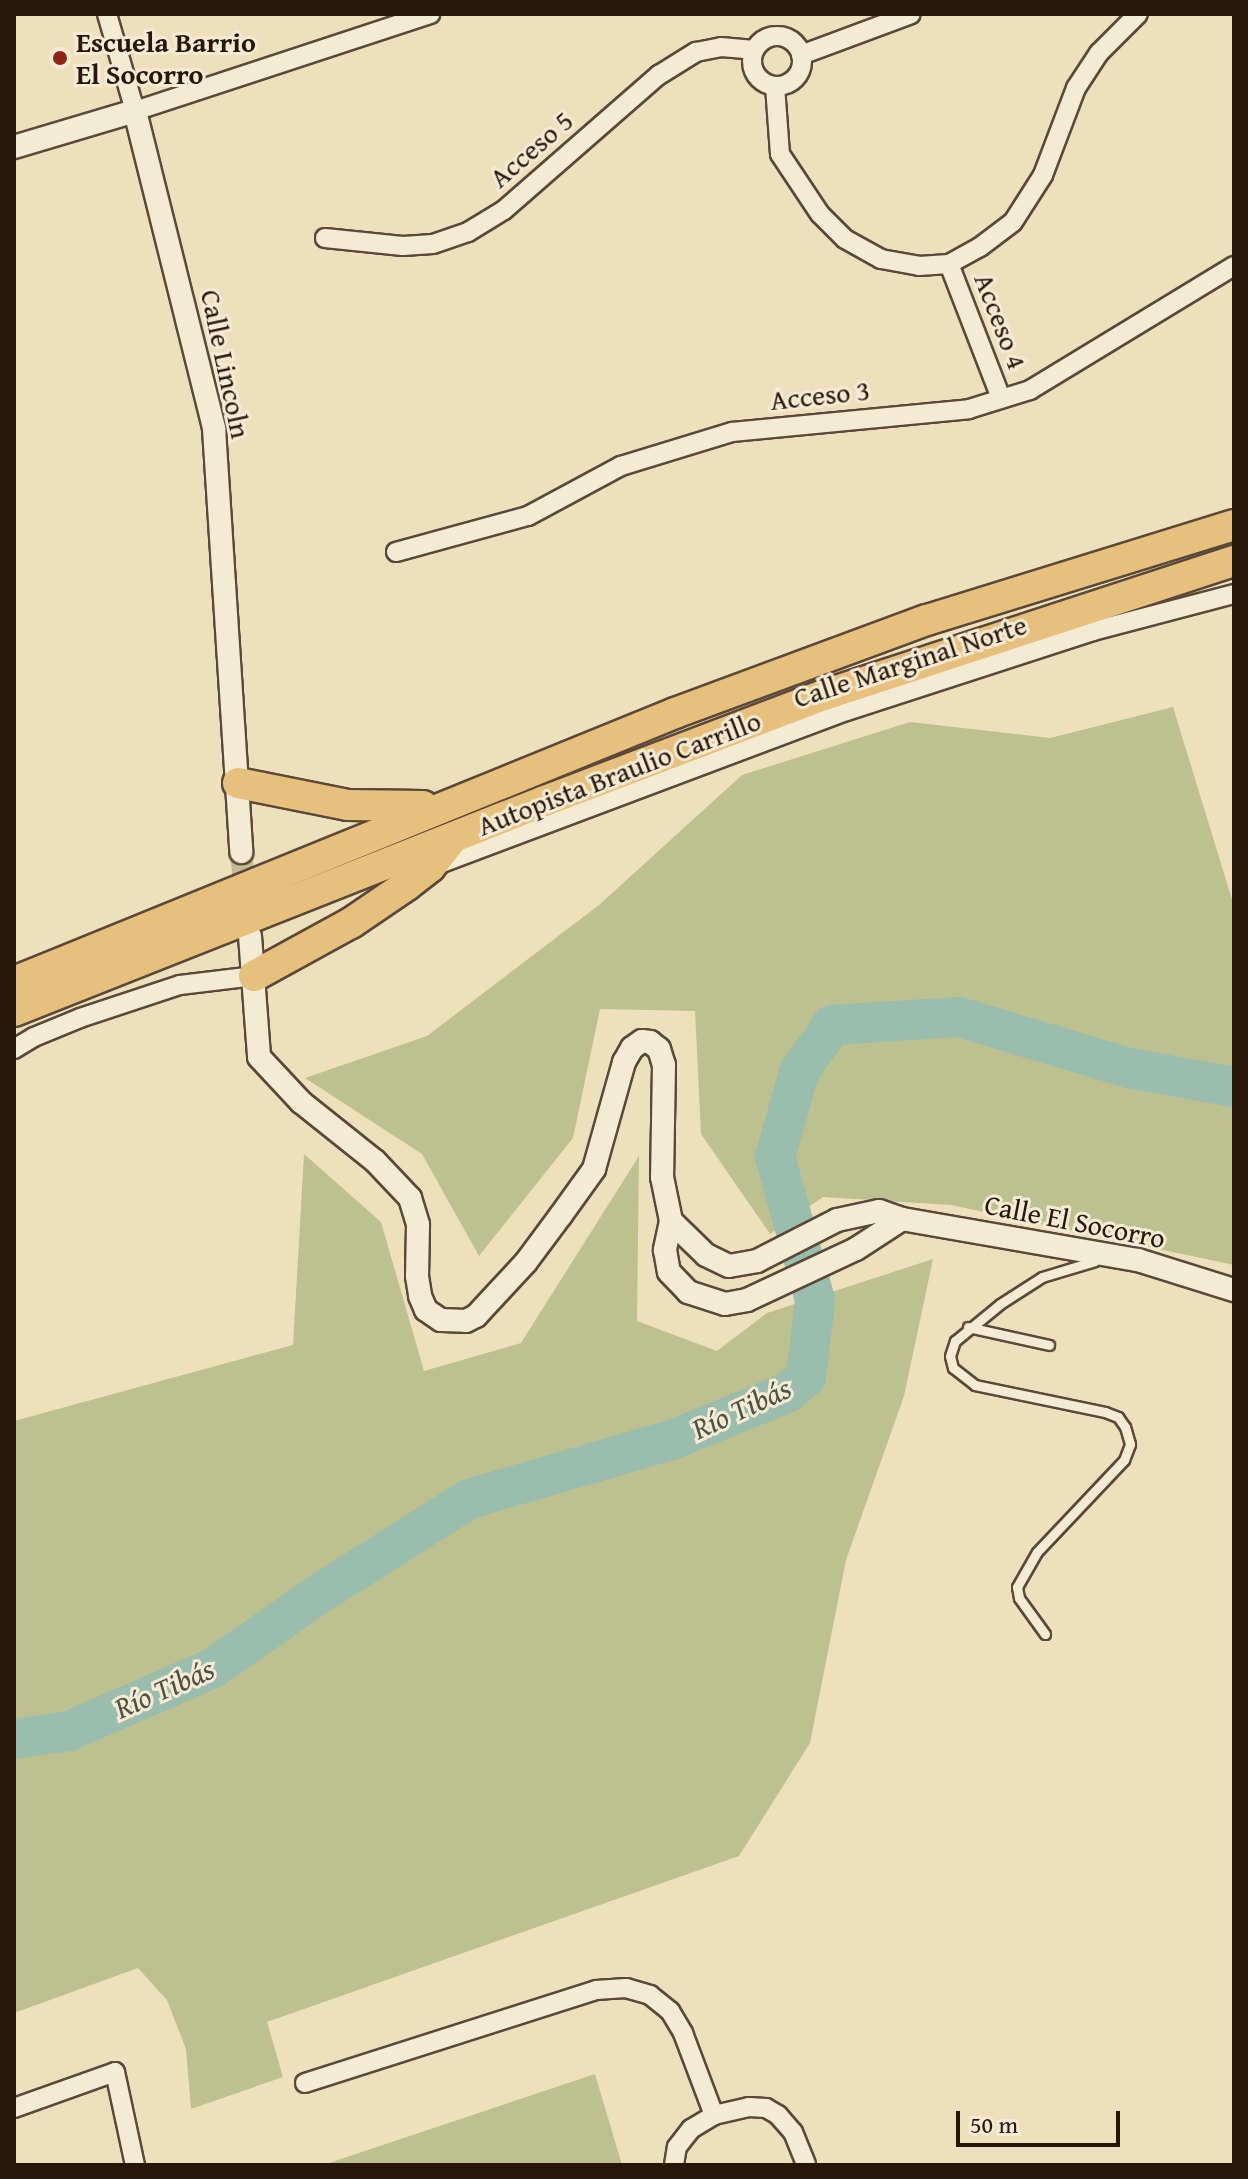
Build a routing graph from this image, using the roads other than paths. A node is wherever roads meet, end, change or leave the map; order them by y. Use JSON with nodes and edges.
{"nodes":[{"id":1,"x":107,"y":14,"type":"edge"},
{"id":2,"x":430,"y":14,"type":"edge"},
{"id":3,"x":854,"y":14,"type":"edge"},
{"id":4,"x":911,"y":14,"type":"edge"},
{"id":5,"x":1138,"y":14,"type":"edge"},
{"id":6,"x":890,"y":18,"type":"edge"},
{"id":7,"x":862,"y":32,"type":"junction"},
{"id":8,"x":754,"y":50,"type":"junction"},
{"id":9,"x":801,"y":55,"type":"junction"},
{"id":10,"x":775,"y":86,"type":"junction"},
{"id":11,"x":135,"y":111,"type":"junction"},
{"id":12,"x":14,"y":147,"type":"edge"},
{"id":13,"x":325,"y":238,"type":"dead end"},
{"id":14,"x":949,"y":264,"type":"junction"},
{"id":15,"x":1234,"y":266,"type":"edge"},
{"id":16,"x":1001,"y":398,"type":"junction"},
{"id":17,"x":1234,"y":525,"type":"edge"},
{"id":18,"x":396,"y":552,"type":"dead end"},
{"id":19,"x":1234,"y":561,"type":"edge"},
{"id":20,"x":1234,"y":594,"type":"edge"},
{"id":21,"x":238,"y":783,"type":"junction"},
{"id":22,"x":441,"y":805,"type":"junction"},
{"id":23,"x":453,"y":838,"type":"junction"},
{"id":24,"x":241,"y":852,"type":"tunnel mouth"},
{"id":25,"x":430,"y":867,"type":"junction"},
{"id":26,"x":250,"y":936,"type":"dead end"},
{"id":27,"x":254,"y":976,"type":"junction"},
{"id":28,"x":14,"y":982,"type":"edge"},
{"id":29,"x":14,"y":1011,"type":"edge"},
{"id":30,"x":14,"y":1049,"type":"edge"},
{"id":31,"x":902,"y":1219,"type":"junction"},
{"id":32,"x":671,"y":1221,"type":"junction"},
{"id":33,"x":1138,"y":1260,"type":"junction"},
{"id":34,"x":1234,"y":1290,"type":"edge"},
{"id":35,"x":968,"y":1327,"type":"junction"},
{"id":36,"x":1049,"y":1345,"type":"dead end"},
{"id":37,"x":1045,"y":1634,"type":"dead end"},
{"id":38,"x":305,"y":2083,"type":"dead end"},
{"id":39,"x":14,"y":2108,"type":"edge"},
{"id":40,"x":714,"y":2115,"type":"junction"},
{"id":41,"x":135,"y":2165,"type":"edge"},
{"id":42,"x":674,"y":2165,"type":"edge"},
{"id":43,"x":806,"y":2165,"type":"edge"}],
"edges":[{"from":1,"to":11,"type":"street","name":"Calle Lincoln"},
{"from":2,"to":11,"type":"street"},
{"from":3,"to":7,"type":"street"},
{"from":4,"to":6,"type":"street"},
{"from":5,"to":14,"type":"street"},
{"from":6,"to":7,"type":"street"},
{"from":7,"to":9,"type":"street"},
{"from":8,"to":9,"type":"street"},
{"from":8,"to":10,"type":"street"},
{"from":8,"to":13,"type":"street","name":"Acceso 5"},
{"from":9,"to":10,"type":"street"},
{"from":10,"to":14,"type":"street"},
{"from":11,"to":12,"type":"street"},
{"from":11,"to":21,"type":"street","name":"Calle Lincoln"},
{"from":14,"to":16,"type":"street","name":"Acceso 4"},
{"from":15,"to":16,"type":"street","name":"Acceso 3"},
{"from":16,"to":18,"type":"street","name":"Acceso 3"},
{"from":17,"to":22,"type":"highway","name":"Autopista Braulio Carrillo"},
{"from":19,"to":23,"type":"highway","name":"Autopista Braulio Carrillo"},
{"from":20,"to":25,"type":"street","name":"Calle Marginal Norte"},
{"from":21,"to":22,"type":"highway"},
{"from":21,"to":24,"type":"street"},
{"from":22,"to":23,"type":"highway"},
{"from":22,"to":28,"type":"highway","name":"Autopista Braulio Carrillo"},
{"from":23,"to":25,"type":"highway"},
{"from":23,"to":29,"type":"highway","name":"Autopista Braulio Carrillo"},
{"from":25,"to":27,"type":"highway"},
{"from":26,"to":27,"type":"street"},
{"from":27,"to":30,"type":"street"},
{"from":27,"to":32,"type":"street"},
{"from":31,"to":32,"type":"street","name":"Calle El Socorro"},
{"from":31,"to":32,"type":"street"},
{"from":31,"to":33,"type":"street","name":"Calle El Socorro"},
{"from":33,"to":34,"type":"street","name":"Calle El Socorro"},
{"from":33,"to":35,"type":"lane"},
{"from":35,"to":36,"type":"lane"},
{"from":35,"to":37,"type":"lane"},
{"from":38,"to":40,"type":"street"},
{"from":39,"to":41,"type":"street"},
{"from":40,"to":42,"type":"street"},
{"from":40,"to":43,"type":"street"}]}
